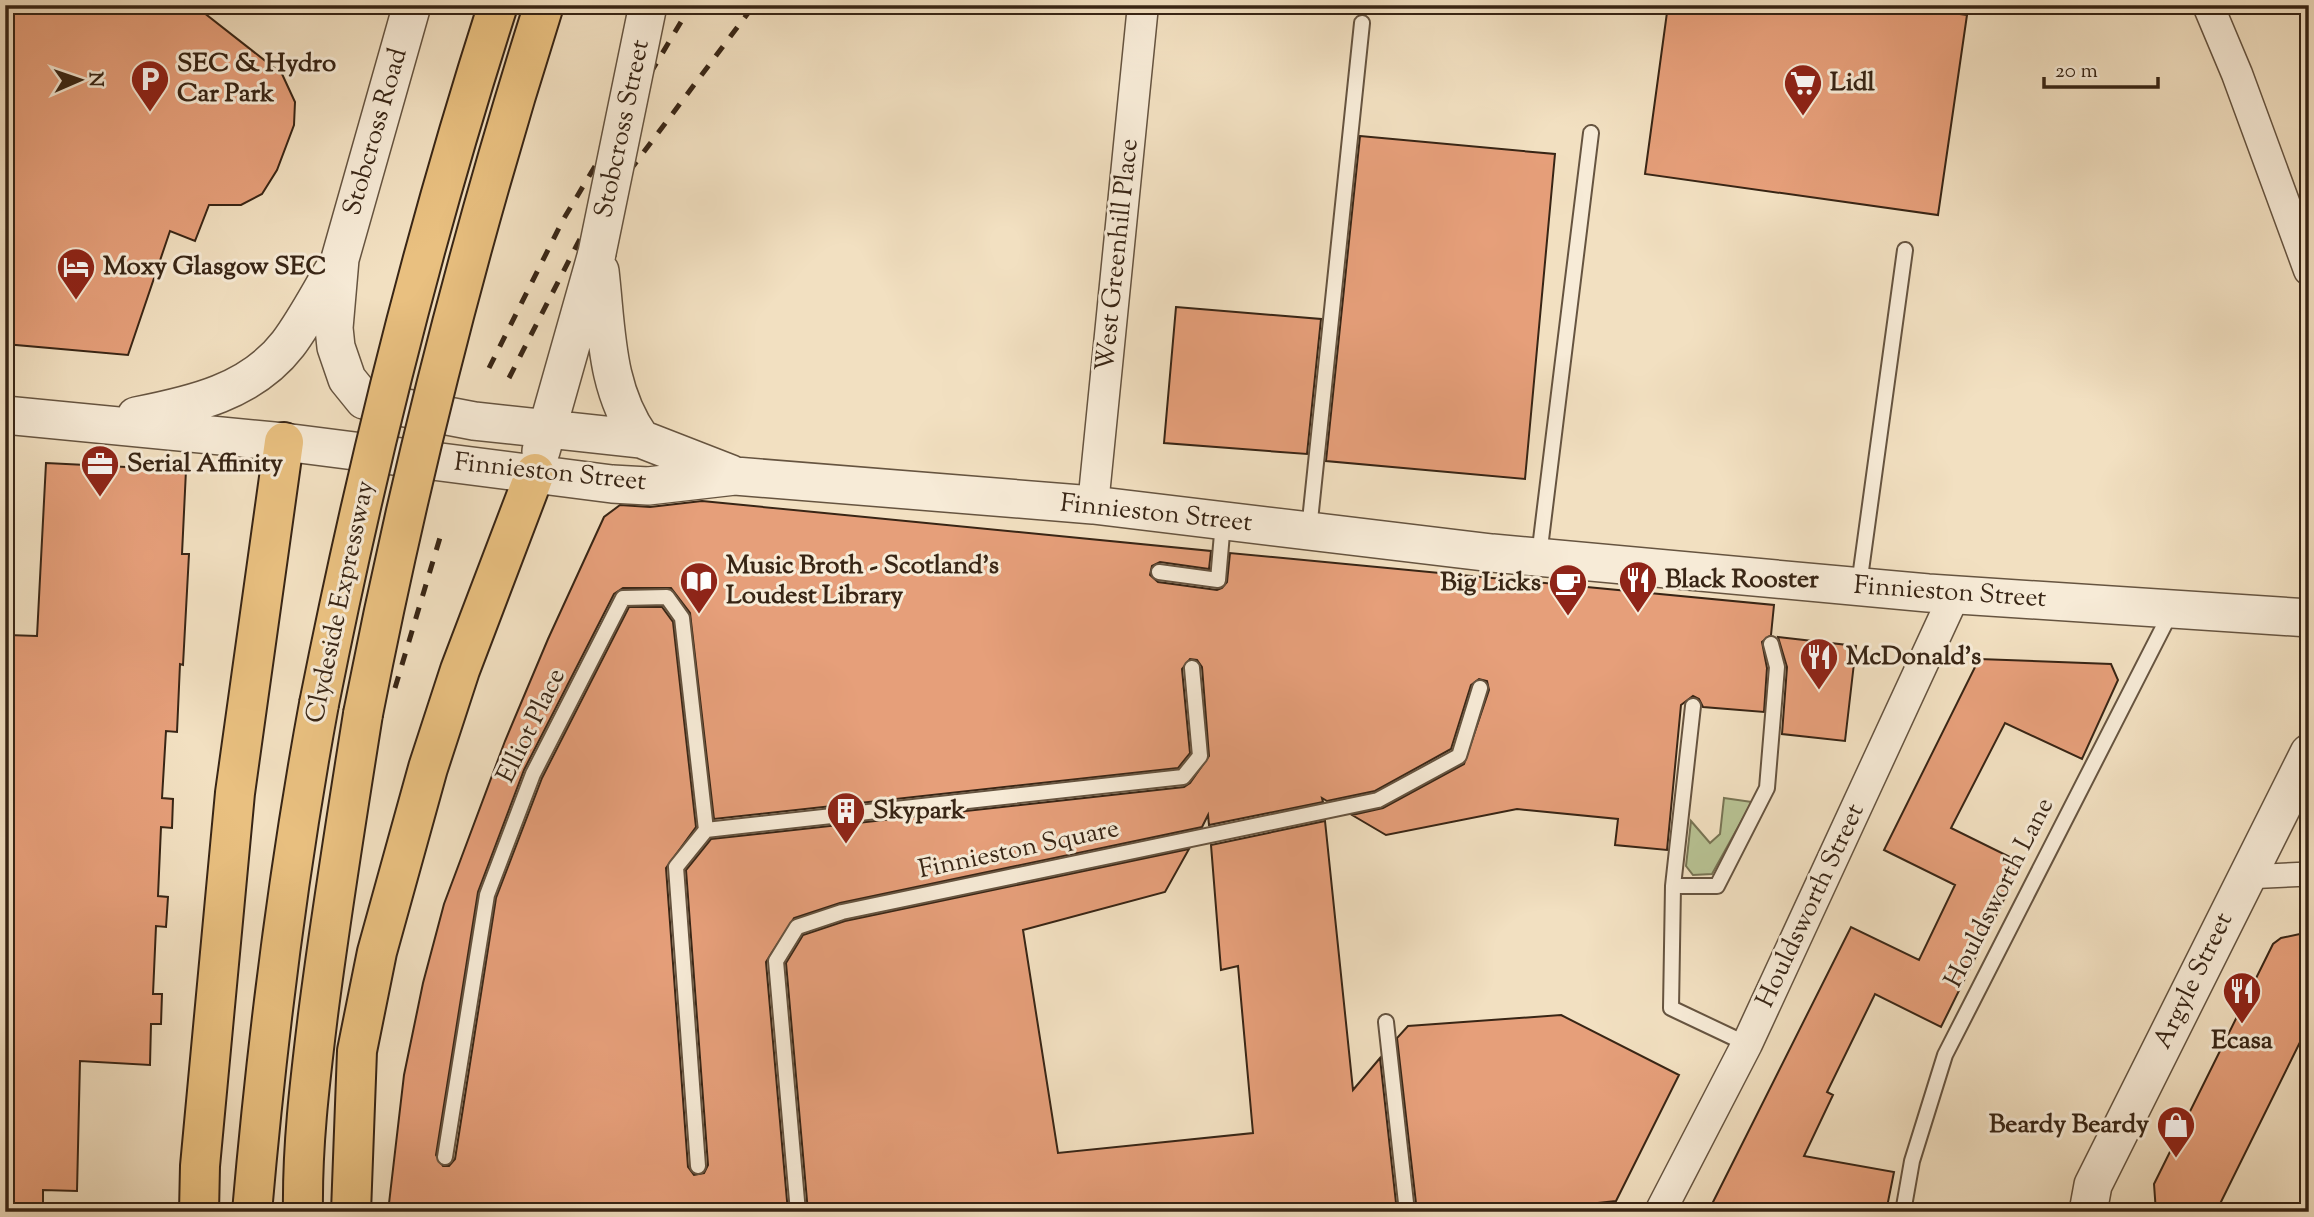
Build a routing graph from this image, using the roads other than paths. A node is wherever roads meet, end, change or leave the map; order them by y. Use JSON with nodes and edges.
{"nodes":[{"id":1,"x":412,"y":5,"type":"edge"},
{"id":2,"x":498,"y":5,"type":"edge"},
{"id":3,"x":544,"y":5,"type":"edge"},
{"id":4,"x":648,"y":5,"type":"edge"},
{"id":5,"x":1143,"y":5,"type":"edge"},
{"id":6,"x":2208,"y":5,"type":"edge"},
{"id":7,"x":1362,"y":23,"type":"dead end"},
{"id":8,"x":1591,"y":133,"type":"dead end"},
{"id":9,"x":1905,"y":250,"type":"dead end"},
{"id":10,"x":597,"y":253,"type":"junction"},
{"id":11,"x":340,"y":259,"type":"junction"},
{"id":12,"x":2306,"y":264,"type":"edge"},
{"id":13,"x":2309,"y":287,"type":"edge"},
{"id":14,"x":5,"y":415,"type":"edge"},
{"id":15,"x":97,"y":424,"type":"junction"},
{"id":16,"x":548,"y":427,"type":"junction"},
{"id":17,"x":640,"y":439,"type":"junction"},
{"id":18,"x":284,"y":442,"type":"junction"},
{"id":19,"x":535,"y":473,"type":"junction"},
{"id":20,"x":735,"y":476,"type":"junction"},
{"id":21,"x":1093,"y":505,"type":"junction"},
{"id":22,"x":1223,"y":521,"type":"junction"},
{"id":23,"x":1309,"y":531,"type":"junction"},
{"id":24,"x":1539,"y":556,"type":"junction"},
{"id":25,"x":1159,"y":572,"type":"dead end"},
{"id":26,"x":1859,"y":587,"type":"junction"},
{"id":27,"x":1954,"y":596,"type":"junction"},
{"id":28,"x":2173,"y":608,"type":"junction"},
{"id":29,"x":2309,"y":618,"type":"edge"},
{"id":30,"x":1771,"y":644,"type":"dead end"},
{"id":31,"x":1192,"y":668,"type":"dead end"},
{"id":32,"x":1480,"y":688,"type":"dead end"},
{"id":33,"x":1693,"y":706,"type":"dead end"},
{"id":34,"x":2309,"y":753,"type":"edge"},
{"id":35,"x":706,"y":830,"type":"junction"},
{"id":36,"x":2309,"y":874,"type":"edge"},
{"id":37,"x":2245,"y":877,"type":"junction"},
{"id":38,"x":1673,"y":886,"type":"junction"},
{"id":39,"x":1386,"y":1022,"type":"dead end"},
{"id":40,"x":1747,"y":1044,"type":"junction"},
{"id":41,"x":444,"y":1157,"type":"dead end"},
{"id":42,"x":698,"y":1166,"type":"dead end"},
{"id":43,"x":199,"y":1212,"type":"edge"},
{"id":44,"x":252,"y":1212,"type":"edge"},
{"id":45,"x":303,"y":1212,"type":"edge"},
{"id":46,"x":351,"y":1212,"type":"edge"},
{"id":47,"x":798,"y":1212,"type":"edge"},
{"id":48,"x":1407,"y":1212,"type":"edge"},
{"id":49,"x":1660,"y":1212,"type":"edge"},
{"id":50,"x":1903,"y":1212,"type":"edge"},
{"id":51,"x":2088,"y":1212,"type":"edge"}],
"edges":[{"from":1,"to":11,"type":"street","name":"Stobcross Road"},
{"from":2,"to":44,"type":"main road","name":"Clydeside Expressway","bridge":true},
{"from":3,"to":45,"type":"main road","name":"Clydeside Expressway","bridge":true},
{"from":4,"to":10,"type":"street","name":"Stobcross Street","bridge":true},
{"from":5,"to":21,"type":"street","name":"West Greenhill Place"},
{"from":6,"to":12,"type":"street"},
{"from":7,"to":23,"type":"lane"},
{"from":8,"to":24,"type":"lane"},
{"from":9,"to":26,"type":"lane"},
{"from":10,"to":16,"type":"street","name":"Stobcross Street"},
{"from":10,"to":17,"type":"street","name":"Stobcross Street"},
{"from":11,"to":15,"type":"street"},
{"from":11,"to":16,"type":"street"},
{"from":12,"to":13,"type":"street"},
{"from":14,"to":15,"type":"street","name":"Finnieston Street"},
{"from":15,"to":18,"type":"street","name":"Finnieston Street"},
{"from":16,"to":17,"type":"street"},
{"from":16,"to":19,"type":"street","name":"Stobcross Street"},
{"from":17,"to":20,"type":"street"},
{"from":18,"to":19,"type":"street","name":"Finnieston Street"},
{"from":18,"to":43,"type":"main road"},
{"from":19,"to":20,"type":"street","name":"Finnieston Street"},
{"from":19,"to":46,"type":"main road"},
{"from":20,"to":21,"type":"street","name":"Finnieston Street"},
{"from":21,"to":22,"type":"street","name":"Finnieston Street"},
{"from":22,"to":23,"type":"street","name":"Finnieston Street"},
{"from":22,"to":25,"type":"lane"},
{"from":23,"to":24,"type":"street","name":"Finnieston Street"},
{"from":24,"to":26,"type":"street","name":"Finnieston Street"},
{"from":26,"to":27,"type":"street","name":"Finnieston Street"},
{"from":27,"to":28,"type":"street","name":"Finnieston Street"},
{"from":27,"to":40,"type":"street","name":"Houldsworth Street"},
{"from":28,"to":29,"type":"street","name":"Finnieston Street"},
{"from":28,"to":50,"type":"lane","name":"Houldsworth Lane"},
{"from":30,"to":38,"type":"lane"},
{"from":31,"to":35,"type":"lane"},
{"from":32,"to":47,"type":"lane","name":"Finnieston Square"},
{"from":33,"to":38,"type":"lane"},
{"from":34,"to":37,"type":"street","name":"Argyle Street"},
{"from":35,"to":41,"type":"lane","name":"Elliot Place"},
{"from":35,"to":42,"type":"lane"},
{"from":36,"to":37,"type":"street"},
{"from":37,"to":51,"type":"street","name":"Argyle Street"},
{"from":38,"to":40,"type":"lane"},
{"from":39,"to":48,"type":"lane"},
{"from":40,"to":49,"type":"street","name":"Houldsworth Street"}]}
